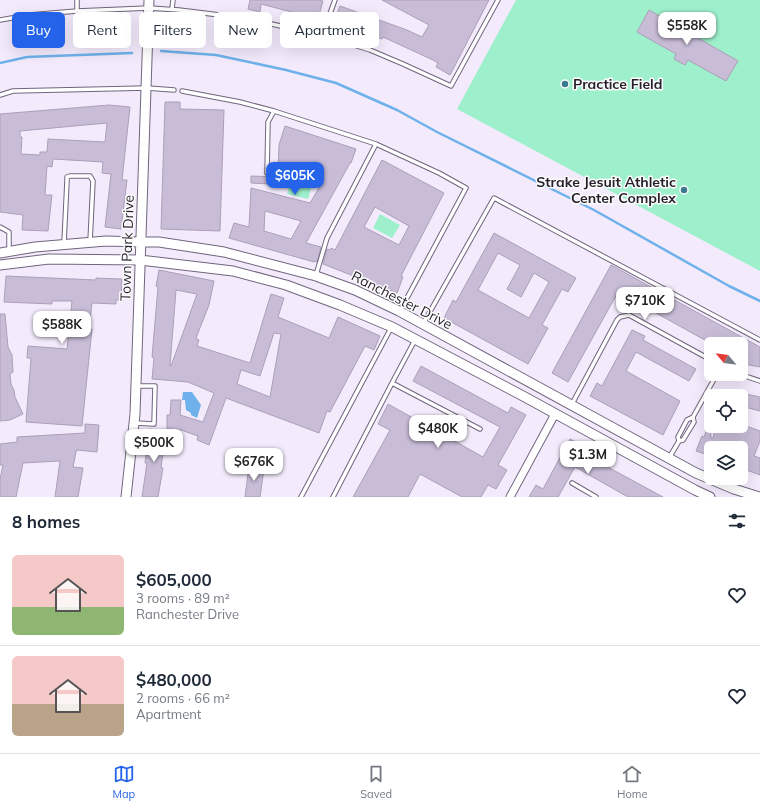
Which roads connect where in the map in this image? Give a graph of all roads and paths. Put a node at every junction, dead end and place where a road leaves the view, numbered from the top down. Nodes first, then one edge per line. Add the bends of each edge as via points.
1 (77, 0) edge
2 (172, 0) edge
3 (335, 0) edge
4 (498, 0) edge
5 (149, 4) edge
6 (172, 9) junction
7 (77, 11) junction
8 (331, 12) edge
9 (0, 20) edge
10 (280, 26) edge
11 (364, 48) edge
12 (146, 88) junction
13 (174, 90) dead end
14 (182, 91) dead end
15 (0, 95) edge
16 (274, 111) junction
17 (376, 144) junction
18 (267, 173) dead end
19 (0, 227) edge
20 (141, 242) junction
21 (90, 243) junction
22 (64, 244) junction
23 (3, 253) edge
24 (140, 260) junction
25 (1, 265) edge
26 (290, 269) junction
27 (316, 276) junction
28 (286, 285) junction
29 (399, 312) junction
30 (423, 325) junction
31 (392, 327) junction
32 (415, 340) junction
33 (760, 340) edge
34 (704, 356) edge
35 (748, 377) edge
36 (713, 381) edge
37 (760, 382) edge
38 (392, 383) junction
39 (530, 384) junction
40 (136, 386) junction
41 (523, 396) junction
42 (571, 406) junction
43 (555, 414) junction
44 (693, 418) junction
45 (134, 423) junction
46 (480, 429) dead end
47 (679, 441) junction
48 (669, 459) junction
49 (662, 472) junction
50 (572, 483) dead end
51 (693, 494) edge
52 (126, 497) edge
53 (301, 497) edge
54 (333, 497) edge
55 (510, 497) edge
56 (596, 497) edge
57 (710, 497) edge
58 (759, 497) edge

1 - 7 lane
2 - 6 lane
3 - 8 lane
4 - 11 lane via 451,86
5 - 6 lane
5 - 7 lane
5 - 12 street, Town Park Drive
6 - 10 lane via 244,18
7 - 9 lane
12 - 13 lane
12 - 15 lane via 13,91
12 - 20 street, Town Park Drive
14 - 16 lane
16 - 17 lane
16 - 18 lane via 268,122
17 - 27 lane via 327,238
17 - 29 lane via 466,188
19 - 23 lane via 9,232
20 - 21 street, Ranchester Drive via 106,240
20 - 24 street, Town Park Drive
20 - 26 street, Ranchester Drive via 159,242 224,252
21 - 22 street, Ranchester Drive
21 - 22 lane via 94,181 90,176 70,176 67,177
22 - 23 street, Ranchester Drive
23 - 25 street
24 - 25 street, Ranchester Drive via 49,259
24 - 28 street, Ranchester Drive via 233,271
24 - 40 street, Town Park Drive
26 - 27 street, Ranchester Drive
26 - 28 street
27 - 29 street, Ranchester Drive via 355,290
28 - 31 street, Ranchester Drive
29 - 30 street, Ranchester Drive
30 - 32 street
30 - 33 lane via 494,198
30 - 39 street, Ranchester Drive
31 - 32 street, Ranchester Drive
31 - 53 lane
32 - 38 lane
32 - 41 street, Ranchester Drive
34 - 42 lane via 625,315 617,320
35 - 37 lane
36 - 44 lane
38 - 46 lane
38 - 54 lane
39 - 41 street
39 - 42 street, Ranchester Drive
40 - 45 street, Town Park Drive
40 - 45 lane via 155,386 154,424
41 - 43 street, Ranchester Drive
42 - 48 street, Ranchester Drive
43 - 49 street, Ranchester Drive
43 - 55 street
44 - 47 lane via 694,422 683,440
44 - 47 lane via 687,420 678,437
45 - 52 street, Town Park Drive
47 - 48 lane
48 - 49 street
48 - 58 street, Ranchester Drive via 715,482
49 - 51 street, Ranchester Drive
50 - 56 lane
51 - 57 street, Ranchester Drive

